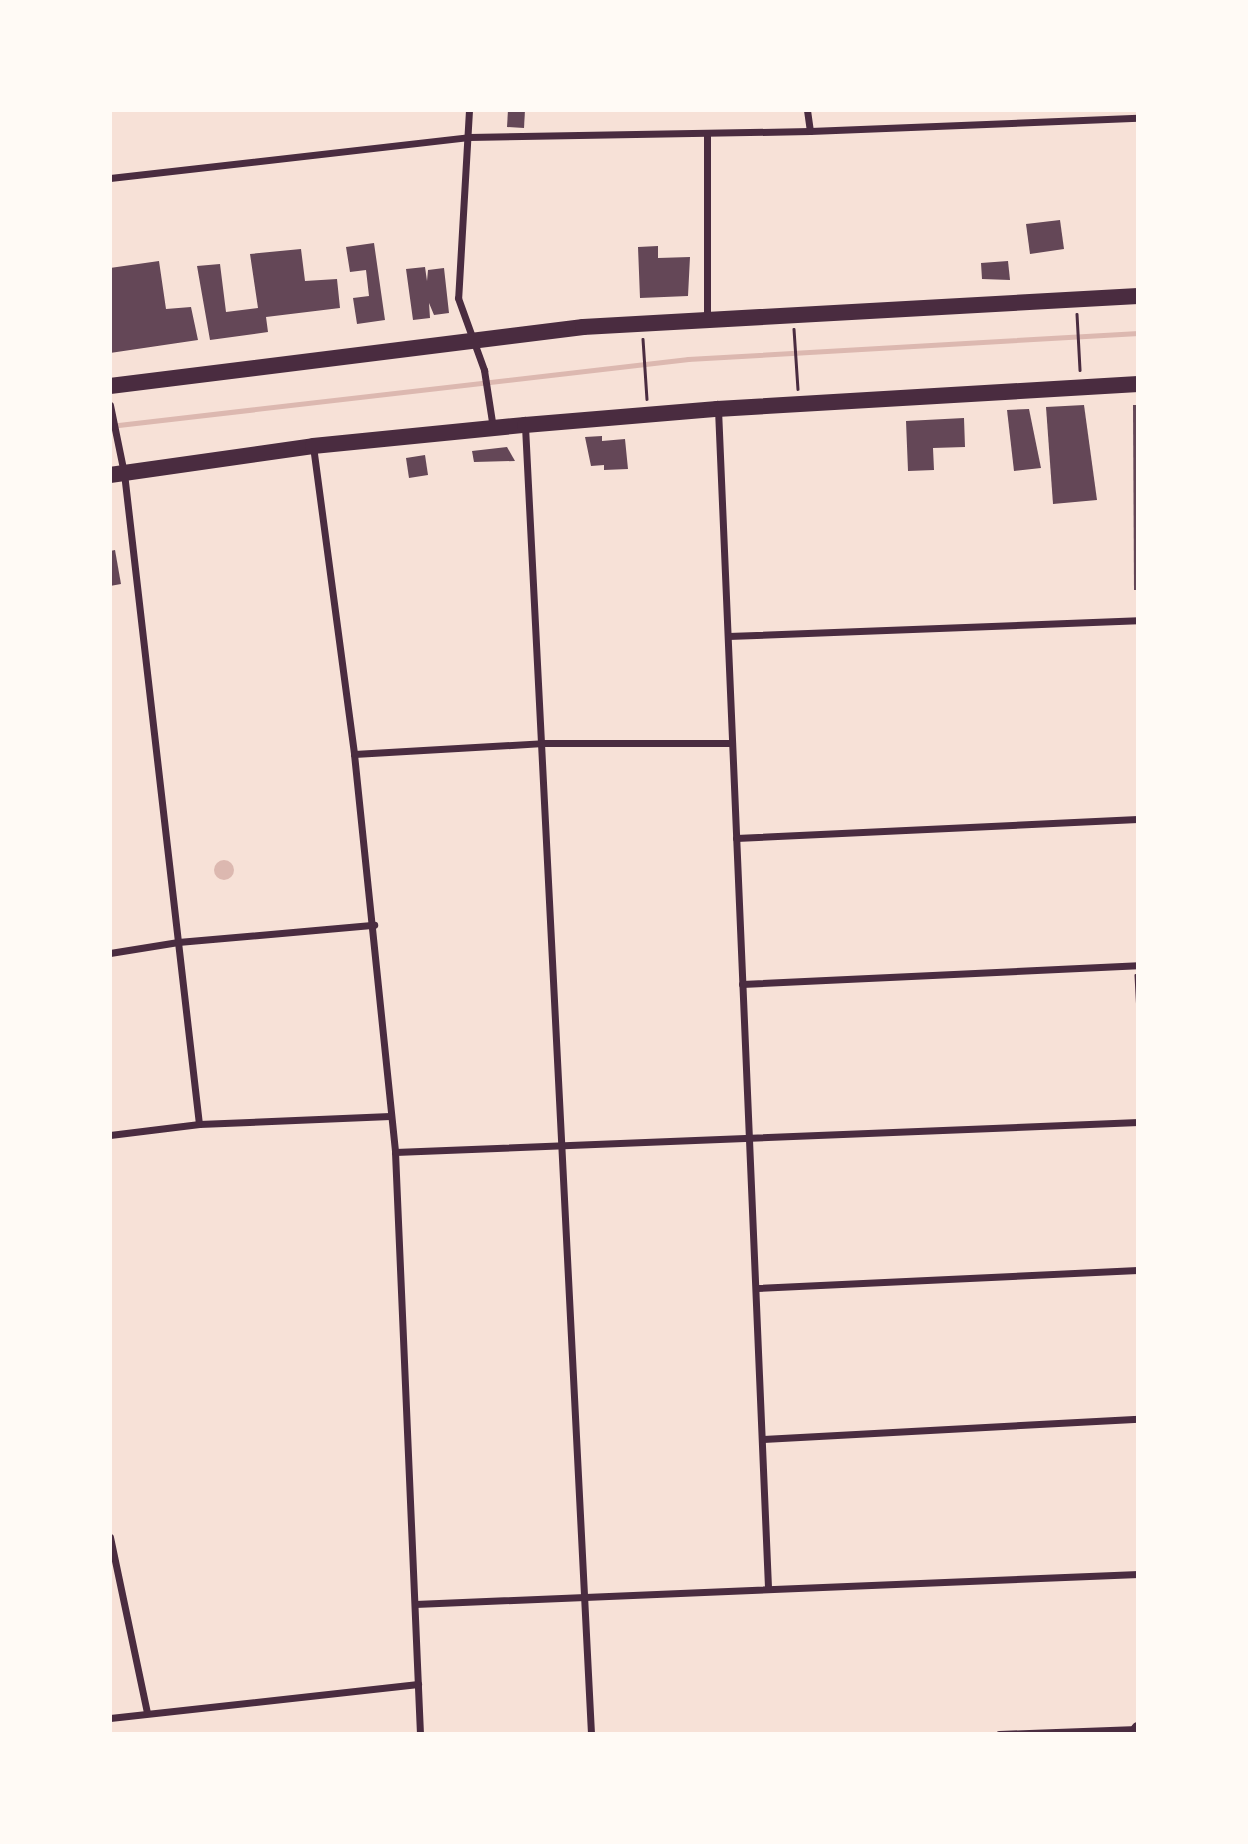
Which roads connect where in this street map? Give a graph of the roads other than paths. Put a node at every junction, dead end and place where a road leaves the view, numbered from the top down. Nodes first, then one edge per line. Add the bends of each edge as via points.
1 (469, 110) edge
2 (807, 110) edge
3 (1138, 118) edge
4 (810, 131) junction
5 (707, 134) junction
6 (469, 137) junction
7 (110, 178) edge
8 (1138, 296) edge
9 (707, 317) junction
10 (475, 339) junction
11 (1138, 384) edge
12 (110, 386) edge
13 (110, 405) edge
14 (718, 409) junction
15 (525, 425) junction
16 (493, 428) junction
17 (313, 446) junction
18 (117, 474) edge
19 (1138, 620) edge
20 (728, 636) junction
21 (543, 743) junction
22 (732, 743) junction
23 (354, 754) junction
24 (1138, 819) edge
25 (736, 838) junction
26 (374, 925) junction
27 (178, 942) junction
28 (110, 953) edge
29 (1136, 965) edge
30 (742, 984) junction
31 (390, 1116) junction
32 (1138, 1122) edge
33 (199, 1124) junction
34 (110, 1135) edge
35 (751, 1141) junction
36 (563, 1147) junction
37 (395, 1152) junction
38 (1138, 1270) edge
39 (757, 1288) junction
40 (1138, 1419) edge
41 (763, 1439) junction
42 (110, 1537) edge
43 (1138, 1574) edge
44 (768, 1589) junction
45 (586, 1597) junction
46 (415, 1604) junction
47 (418, 1684) junction
48 (147, 1713) junction
49 (110, 1718) edge
50 (1138, 1729) edge
51 (420, 1734) edge
52 (591, 1734) edge
53 (999, 1734) edge
54 (1135, 1734) edge

1 - 6 street
2 - 4 street
3 - 4 street
4 - 5 street
5 - 6 street
5 - 9 street
6 - 7 street
6 - 10 street via 458,298
8 - 9 highway
9 - 10 highway
10 - 12 highway
10 - 16 street via 489,390
11 - 14 highway
13 - 18 street via 120,452
14 - 15 highway
14 - 20 street
15 - 16 highway
15 - 21 street
16 - 17 highway
17 - 18 highway
17 - 23 street
18 - 27 street
19 - 20 street
20 - 22 street
21 - 22 street
21 - 23 street
21 - 36 street
22 - 25 street
23 - 26 street
24 - 25 street
25 - 30 street
26 - 27 street
26 - 31 street
27 - 28 street
27 - 33 street
29 - 30 street
30 - 35 street
31 - 33 street
31 - 37 street
32 - 35 street
33 - 34 street
35 - 36 street
35 - 39 street
36 - 37 street
36 - 45 street
37 - 46 street
38 - 39 street
39 - 41 street
40 - 41 street
41 - 44 street
42 - 48 street
43 - 44 street
44 - 45 street
45 - 46 street
45 - 52 street
46 - 47 street
47 - 48 street
47 - 51 street
48 - 49 street
50 - 53 street
50 - 54 main road

